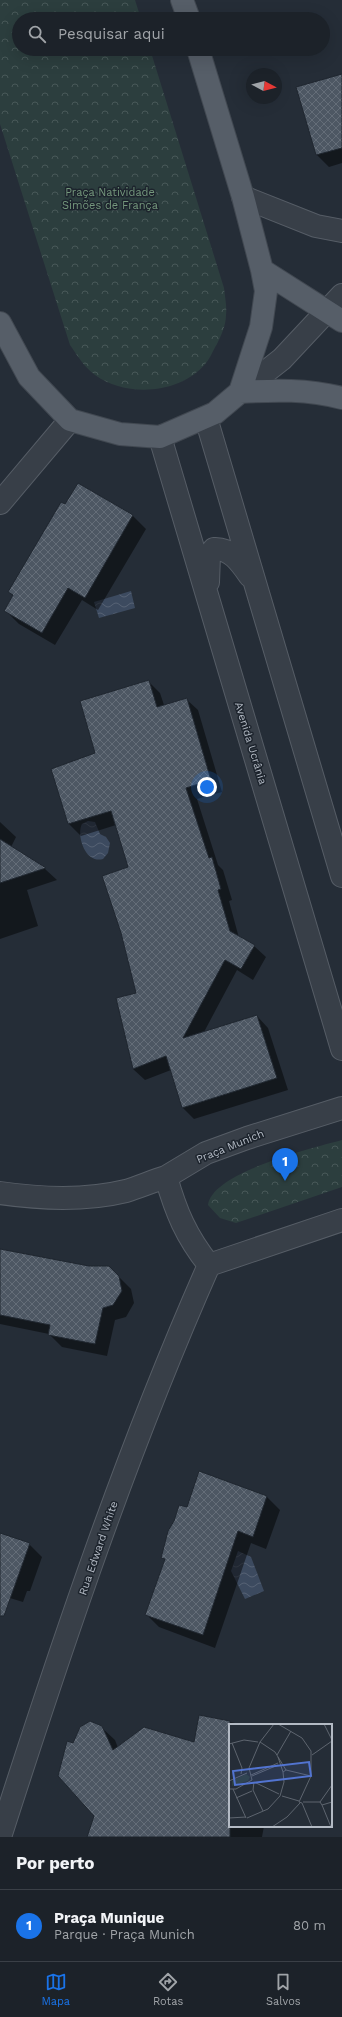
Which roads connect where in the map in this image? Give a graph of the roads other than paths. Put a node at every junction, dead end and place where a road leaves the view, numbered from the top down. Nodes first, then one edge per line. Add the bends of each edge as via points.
1 (200, 56) edge
2 (243, 197) junction
3 (342, 231) edge
4 (262, 270) junction
5 (337, 308) edge
6 (0, 323) edge
7 (240, 392) junction
8 (342, 398) edge
9 (206, 418) junction
10 (70, 420) junction
11 (160, 437) junction
12 (25, 473) junction
13 (0, 476) edge
14 (0, 503) edge
15 (255, 584) junction
16 (209, 603) junction
17 (342, 876) edge
18 (342, 1049) edge
19 (342, 1108) edge
20 (166, 1177) junction
21 (0, 1193) edge
22 (342, 1220) edge
23 (209, 1265) junction
24 (0, 1837) edge

1 - 2 main road
2 - 3 street via 316,226
2 - 4 main road
4 - 5 main road
4 - 7 main road via 266,291 264,314
5 - 7 street via 282,359
6 - 10 main road via 29,377
7 - 8 main road via 291,390 320,392
7 - 9 main road
9 - 11 main road
9 - 15 street
10 - 11 main road via 120,434
10 - 12 street
11 - 16 street, Avenida Ucrânia
12 - 13 street
12 - 14 street
15 - 16 street via 238,559 222,548 214,548 209,555 207,571
15 - 17 street
16 - 18 street, Avenida Ucrânia
19 - 20 street, Praça Munich via 206,1153
20 - 21 street, Praça Munich via 126,1191 98,1196 41,1198
20 - 23 street via 176,1212 198,1252
22 - 23 street
23 - 24 street, Rua Edward White via 111,1509

